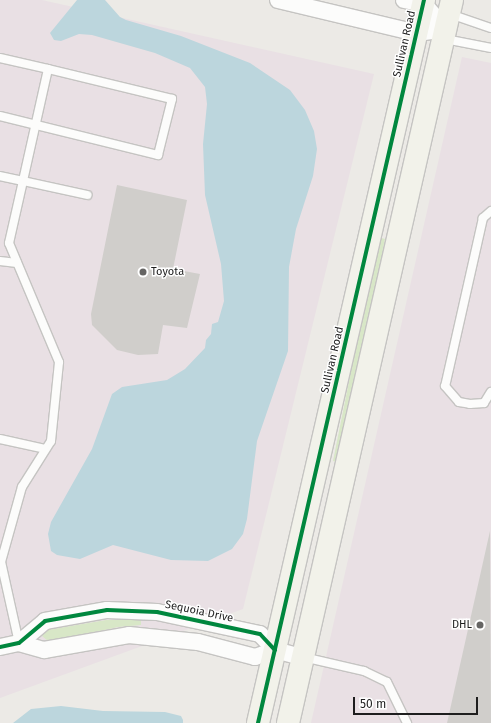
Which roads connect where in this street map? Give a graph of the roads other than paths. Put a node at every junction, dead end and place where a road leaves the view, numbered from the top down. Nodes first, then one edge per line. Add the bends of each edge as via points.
1 (278, 0) edge
2 (417, 1) edge
3 (447, 20) edge
4 (491, 28) edge
5 (417, 33) junction
6 (491, 48) edge
7 (0, 58) edge
8 (48, 69) junction
9 (0, 116) edge
10 (36, 125) junction
11 (0, 176) edge
12 (23, 181) junction
13 (87, 195) dead end
14 (491, 211) edge
15 (0, 261) edge
16 (17, 263) junction
17 (491, 392) edge
18 (0, 439) edge
19 (45, 449) junction
20 (19, 642) junction
21 (0, 647) edge
22 (275, 650) junction
23 (302, 657) junction
24 (258, 723) edge
25 (288, 723) edge
26 (407, 723) edge

1 - 5 street
2 - 3 street
2 - 5 street, Sullivan Road
3 - 4 lane
3 - 5 street
3 - 6 lane
3 - 23 street
5 - 22 street, Sullivan Road
7 - 8 lane
8 - 10 lane
8 - 10 lane via 172,99 158,155
9 - 10 lane
10 - 12 lane
11 - 12 lane
12 - 13 lane
12 - 16 lane via 10,243
14 - 17 lane via 483,218 445,386 458,402 470,404 484,403
15 - 16 lane
16 - 19 lane via 59,362 51,441
18 - 19 lane
19 - 20 lane via 22,487 1,562
20 - 21 street, Sequoia Drive
20 - 22 street via 44,650 129,635 198,642 255,657
20 - 22 street, Sequoia Drive via 45,621 114,610 157,612 260,634
22 - 23 street
22 - 24 street, Sullivan Road
23 - 25 street
23 - 26 lane via 364,671 387,682

